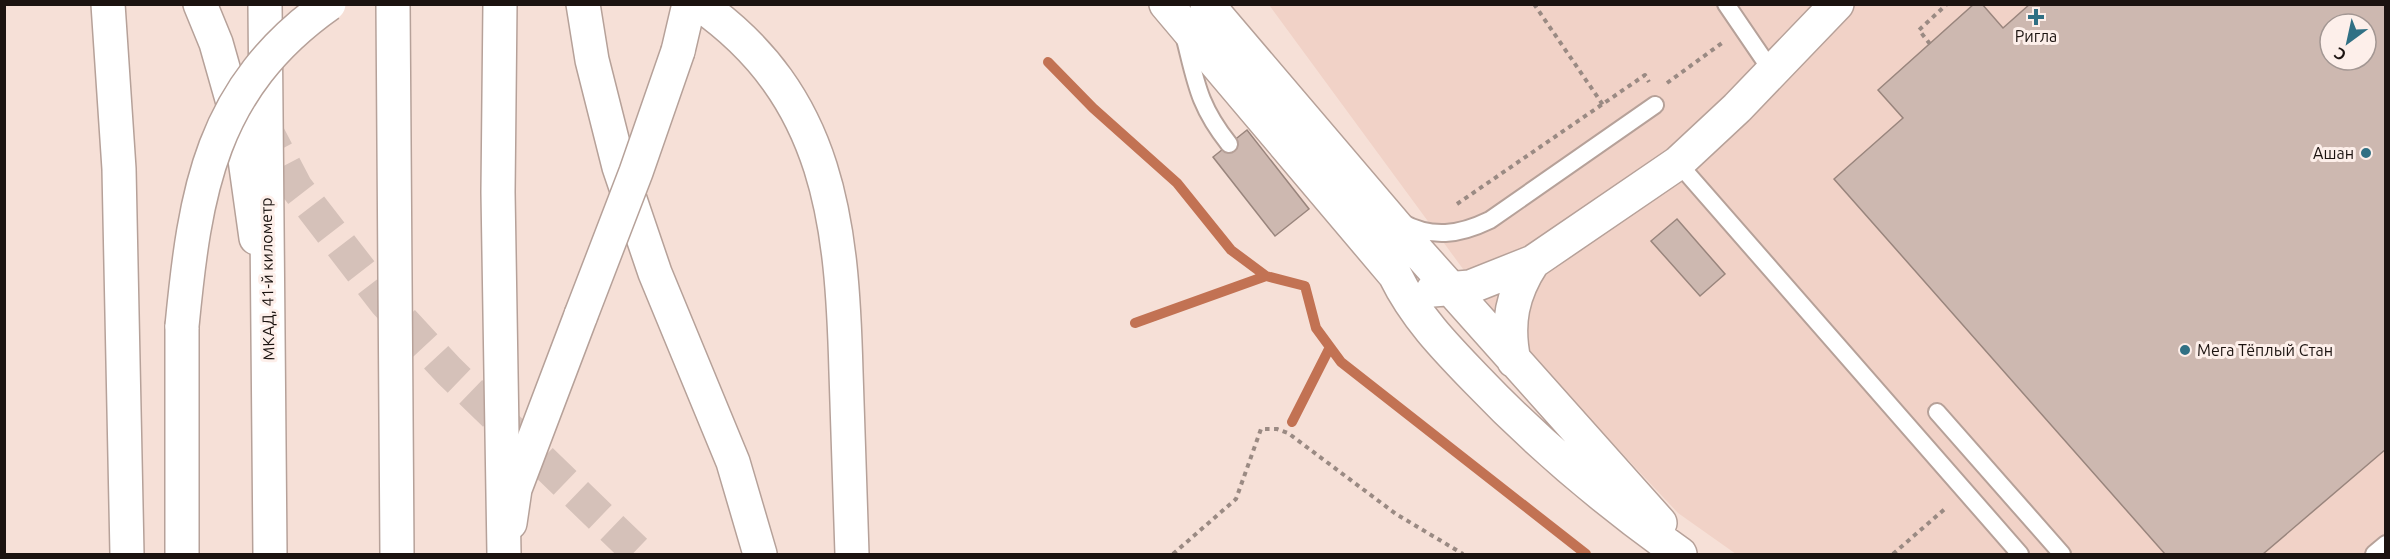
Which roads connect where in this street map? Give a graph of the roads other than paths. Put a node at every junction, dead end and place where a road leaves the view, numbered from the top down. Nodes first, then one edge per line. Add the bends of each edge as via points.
1 (108, 4) edge
2 (200, 4) edge
3 (264, 4) edge
4 (328, 4) edge
5 (393, 4) edge
6 (500, 4) edge
7 (583, 4) edge
8 (689, 4) edge
9 (699, 4) edge
10 (1726, 4) edge
11 (1837, 4) edge
12 (1184, 9) edge
13 (1773, 73) junction
14 (1655, 105) dead end
15 (1229, 144) dead end
16 (1678, 163) junction
17 (1386, 213) junction
18 (1533, 262) junction
19 (1395, 275) junction
20 (1452, 290) junction
21 (267, 314) junction
22 (1514, 361) junction
23 (1938, 412) dead end
24 (2385, 544) edge
25 (128, 555) edge
26 (182, 555) edge
27 (270, 555) edge
28 (397, 555) edge
29 (505, 555) edge
30 (760, 555) edge
31 (852, 555) edge
32 (1680, 555) edge
33 (1688, 555) edge
34 (2020, 555) edge
35 (2062, 555) edge
36 (2374, 555) edge

1 - 25 main road via 119,169
2 - 21 main road via 216,43 241,131
3 - 21 main road, МКАД, 41-й километр
4 - 26 main road, bridge via 264,62 232,108 209,159 195,214 182,326
5 - 28 main road
6 - 29 main road via 498,192
7 - 30 main road via 592,60 619,167 655,273 733,462
8 - 29 main road, bridge via 678,51 636,172 516,489
9 - 31 main road via 762,60 794,106 819,157 834,212 844,302
10 - 13 lane
11 - 13 main road
12 - 15 lane via 1199,98
12 - 17 main road
12 - 19 main road
13 - 16 main road
14 - 17 lane via 1490,220 1471,229 1443,235 1425,232
16 - 18 main road
16 - 34 lane
17 - 20 main road
18 - 20 main road via 1470,287
18 - 22 main road via 1521,280 1510,318
19 - 20 main road via 1433,290
19 - 32 main road via 1428,329 1505,410 1620,511
20 - 22 main road
21 - 27 main road, МКАД, 41-й километр
22 - 33 main road
23 - 35 lane
24 - 36 lane

